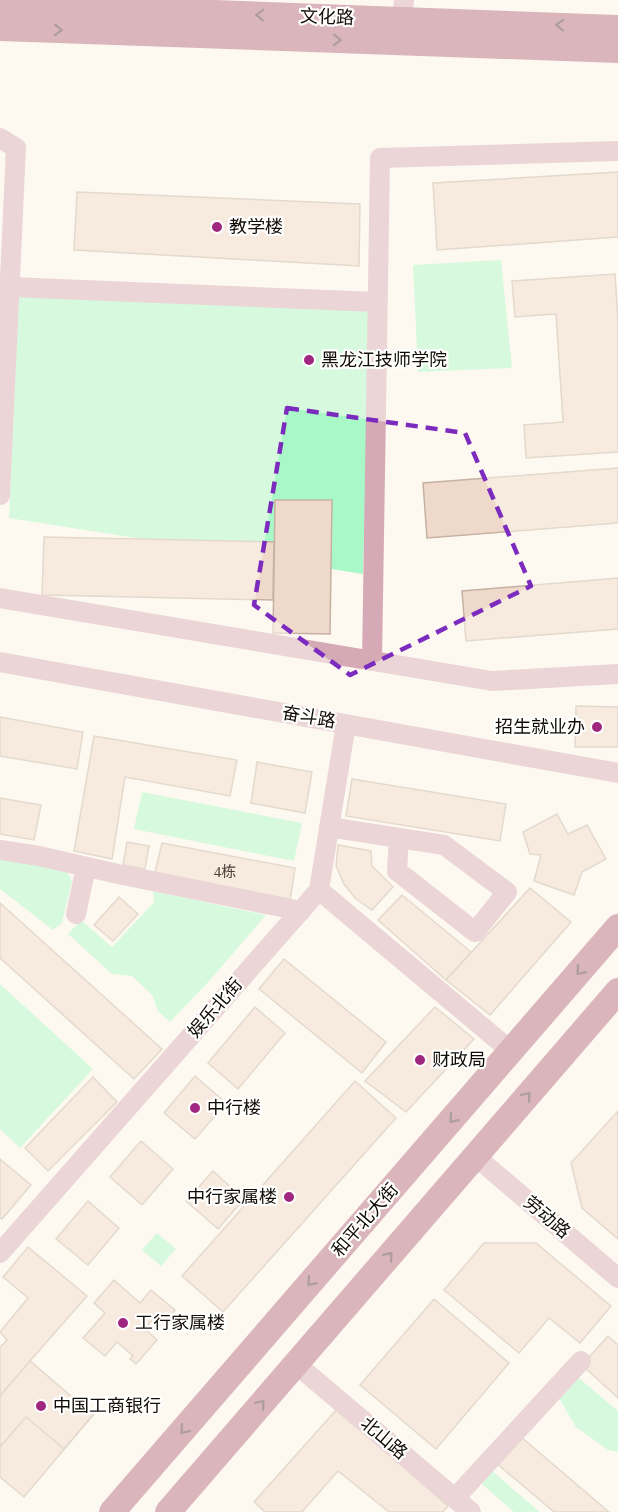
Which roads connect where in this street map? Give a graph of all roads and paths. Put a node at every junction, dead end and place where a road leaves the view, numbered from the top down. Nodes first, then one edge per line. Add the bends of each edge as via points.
1 (0, 5) edge
2 (403, 10) edge
3 (0, 28) edge
4 (618, 28) edge
5 (377, 30) junction
6 (618, 50) edge
7 (0, 138) edge
8 (618, 151) edge
9 (10, 287) junction
10 (377, 302) junction
11 (0, 495) edge
12 (0, 598) edge
13 (372, 661) junction
14 (0, 662) edge
15 (618, 674) edge
16 (346, 724) junction
17 (618, 772) edge
18 (329, 828) junction
19 (399, 838) junction
20 (0, 850) edge
21 (86, 867) junction
22 (319, 890) junction
23 (301, 910) junction
24 (76, 914) dead end
25 (618, 927) edge
26 (618, 991) edge
27 (511, 1051) junction
28 (476, 1156) junction
29 (0, 1252) edge
30 (618, 1278) edge
31 (581, 1361) dead end
32 (296, 1364) junction
33 (465, 1508) edge
34 (112, 1512) edge
35 (168, 1512) edge

5 -> 1 main road, 文化路
4 -> 2 main road, 文化路
2 - 5 main road, 文化路
3 -> 5 main road, 文化路
5 - 6 main road, 文化路
7 - 9 street via 16,148
8 - 10 street via 380,158
9 - 10 street
9 - 11 street
10 - 13 street
12 - 13 street
13 - 15 street via 492,681
14 - 16 street, 奋斗路
16 - 17 street, 奋斗路
16 - 18 street
18 - 19 street
18 - 22 street
19 - 19 street via 444,844 507,892 474,932 397,872
20 - 21 street
21 - 23 street
21 - 24 street
22 - 23 street, 娱乐北街
22 - 27 street
23 - 29 street, 娱乐北街
25 -> 27 main road, 和平北大街
28 -> 26 main road
27 -> 34 main road, 和平北大街
28 - 30 street, 劳动路
32 -> 28 main road
31 - 33 street
32 - 33 street, 北山路
35 -> 32 main road

